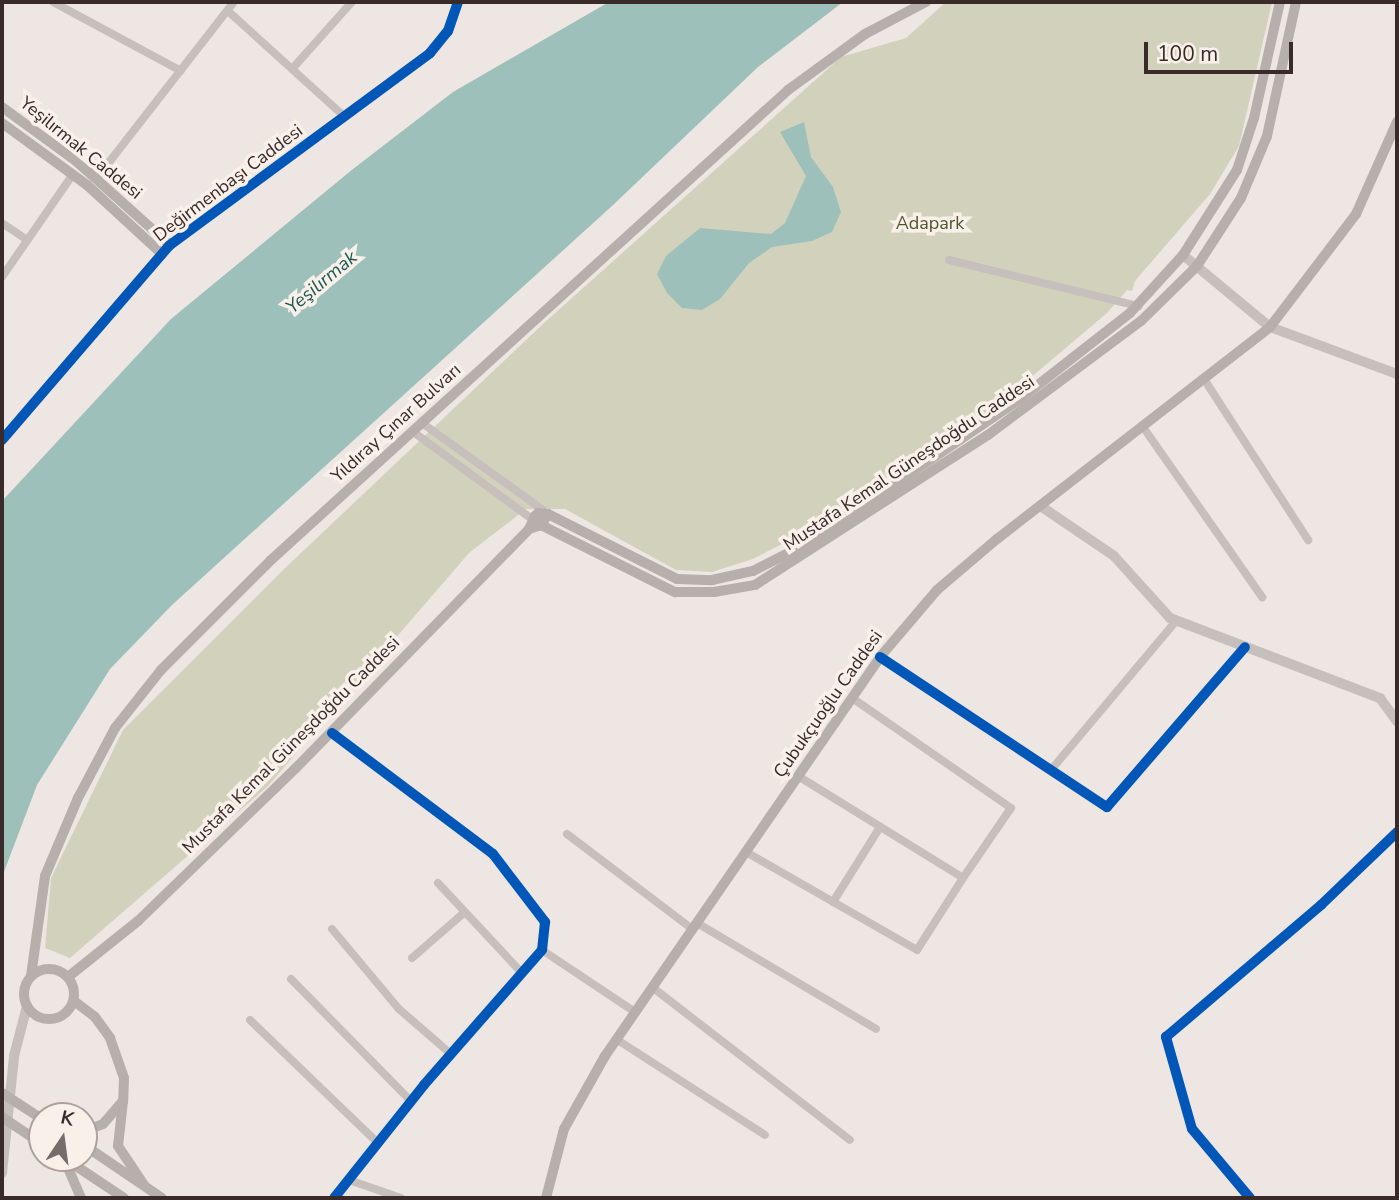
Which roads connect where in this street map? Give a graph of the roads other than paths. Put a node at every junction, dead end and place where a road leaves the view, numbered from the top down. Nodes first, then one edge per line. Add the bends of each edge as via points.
1 (53, 2) edge
2 (234, 2) edge
3 (352, 2) edge
4 (458, 2) edge
5 (926, 2) edge
6 (1280, 2) edge
7 (1296, 2) edge
8 (64, 5) edge
9 (228, 11) junction
10 (292, 69) junction
11 (181, 71) junction
12 (2, 107) edge
13 (345, 117) junction
14 (1397, 122) edge
15 (2, 123) edge
16 (73, 174) junction
17 (96, 179) junction
18 (2, 223) edge
19 (27, 240) junction
20 (170, 245) junction
21 (162, 254) junction
22 (1183, 255) junction
23 (949, 260) dead end
24 (1197, 266) junction
25 (2, 277) edge
26 (1138, 306) junction
27 (1270, 327) junction
28 (1397, 373) edge
29 (1203, 379) junction
30 (422, 423) junction
31 (1143, 427) junction
32 (412, 431) junction
33 (2, 440) edge
34 (1042, 506) junction
35 (546, 512) junction
36 (534, 525) junction
37 (1308, 540) dead end
38 (1262, 597) dead end
39 (1176, 621) junction
40 (1245, 647) junction
41 (880, 657) junction
42 (852, 698) junction
43 (1397, 722) edge
44 (332, 733) junction
45 (1051, 770) junction
46 (798, 776) junction
47 (880, 827) junction
48 (1397, 832) edge
49 (567, 834) dead end
50 (746, 852) junction
51 (963, 878) junction
52 (438, 883) dead end
53 (833, 902) junction
54 (465, 912) junction
55 (694, 926) junction
56 (332, 929) dead end
57 (542, 950) junction
58 (412, 958) dead end
59 (522, 972) junction
60 (31, 976) junction
61 (68, 977) junction
62 (290, 979) dead end
63 (652, 987) junction
64 (74, 1001) junction
65 (27, 1006) junction
66 (635, 1012) junction
67 (250, 1020) dead end
68 (876, 1029) dead end
69 (616, 1040) junction
70 (451, 1054) junction
71 (2, 1093) edge
72 (123, 1101) junction
73 (411, 1101) junction
74 (28, 1110) edge
75 (2, 1117) edge
76 (98, 1126) edge
77 (28, 1135) edge
78 (765, 1135) dead end
79 (850, 1140) dead end
80 (378, 1143) junction
81 (98, 1154) edge
82 (70, 1172) edge
83 (85, 1172) edge
84 (2, 1173) edge
85 (349, 1180) junction
86 (144, 1185) junction
87 (81, 1198) edge
88 (124, 1198) edge
89 (162, 1198) edge
90 (334, 1198) edge
91 (401, 1198) edge
92 (546, 1198) edge
93 (1250, 1198) edge

1 - 8 street
2 - 9 street
3 - 10 street
4 - 13 street, Değirmenbaşı Caddesi via 448,32 430,53
5 - 30 main road, Yıldıray Çınar Bulvarı via 865,34 788,90
6 - 22 main road, Mustafa Kemal Güneşdoğdu Caddesi via 1254,118 1237,170
7 - 24 main road, Mustafa Kemal Güneşdoğdu Caddesi via 1267,136 1241,198
8 - 11 street
9 - 10 street
9 - 11 street
10 - 13 street
11 - 17 street
12 - 17 main road, Yeşilırmak Caddesi
13 - 20 street, Değirmenbaşı Caddesi
14 - 27 main road, Çubukçuoğlu Caddesi via 1356,214
15 - 16 main road, Yeşilırmak Caddesi
16 - 19 street
16 - 21 main road, Yeşilırmak Caddesi
17 - 20 main road, Yeşilırmak Caddesi
18 - 19 street
19 - 25 street
20 - 21 street, Değirmenbaşı Caddesi
21 - 33 street, Değirmenbaşı Caddesi
22 - 24 street
22 - 26 main road, Mustafa Kemal Güneşdoğdu Caddesi
23 - 26 street
24 - 27 street
24 - 36 main road, Mustafa Kemal Güneşdoğdu Caddesi via 1140,321 995,430 755,586 714,593 674,592
26 - 35 main road, Mustafa Kemal Güneşdoğdu Caddesi via 986,422 806,544 753,571 712,580 677,579
27 - 28 street
27 - 29 main road, Çubukçuoğlu Caddesi
29 - 31 main road, Çubukçuoğlu Caddesi
29 - 37 street
30 - 32 main road, Yıldıray Çınar Bulvarı
30 - 35 street
31 - 34 main road, Çubukçuoğlu Caddesi
31 - 38 street
32 - 36 street
32 - 60 main road, Yıldıray Çınar Bulvarı via 180,651 115,728 78,798 45,876
34 - 39 street via 1114,556
34 - 41 main road, Çubukçuoğlu Caddesi via 937,590
35 - 36 main road
36 - 44 main road, Mustafa Kemal Güneşdoğdu Caddesi
39 - 40 street
39 - 45 street
40 - 43 street via 1380,698
40 - 45 street via 1107,807
41 - 42 main road, Çubukçuoğlu Caddesi
41 - 45 street
42 - 46 main road, Çubukçuoğlu Caddesi
42 - 51 street via 1011,808
44 - 57 street via 493,854 545,922
44 - 61 main road, Mustafa Kemal Güneşdoğdu Caddesi via 138,921
46 - 47 street
46 - 50 main road, Çubukçuoğlu Caddesi
47 - 51 street
47 - 53 street
48 - 93 street via 1321,905 1167,1037 1192,1129
49 - 55 street
50 - 53 street
50 - 55 main road, Çubukçuoğlu Caddesi
51 - 53 street via 917,950
52 - 54 street
54 - 58 street
54 - 59 street
55 - 63 main road, Çubukçuoğlu Caddesi
55 - 68 street
56 - 70 street via 399,1009
57 - 59 street
57 - 66 street
59 - 70 street
60 - 61 main road via 46,968
60 - 65 main road via 24,990
61 - 64 main road
62 - 73 street
63 - 66 main road, Çubukçuoğlu Caddesi
63 - 79 street
64 - 65 main road via 64,1015 47,1020
64 - 72 main road via 95,1017 110,1038 124,1078
65 - 84 street via 14,1056
66 - 69 main road, Çubukçuoğlu Caddesi
67 - 80 street
69 - 78 street
69 - 92 main road, Çubukçuoğlu Caddesi via 564,1129
70 - 73 street
71 - 74 main road
72 - 76 main road
72 - 86 main road via 118,1146
73 - 80 street
75 - 77 main road
80 - 85 street
81 - 86 main road
82 - 87 main road
83 - 88 main road
85 - 90 street
85 - 91 street
86 - 89 main road

